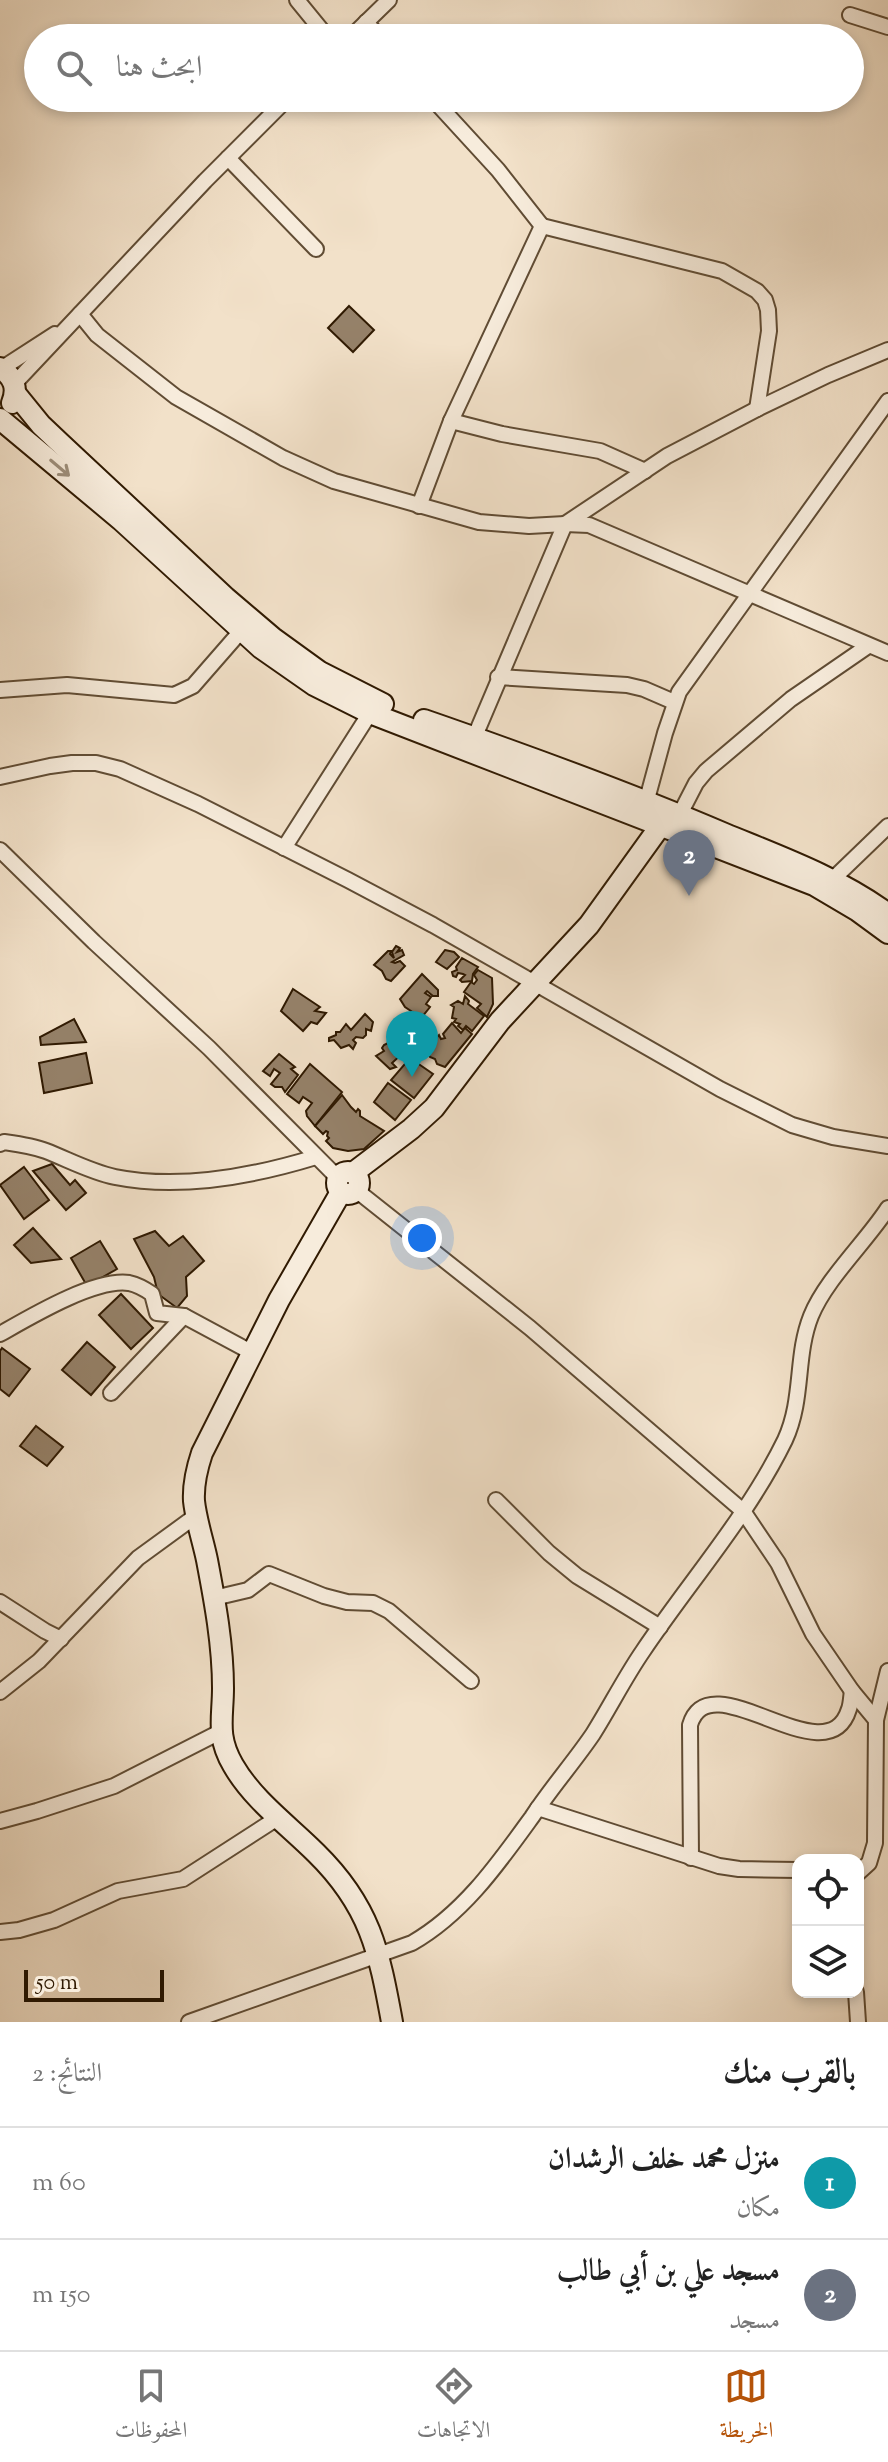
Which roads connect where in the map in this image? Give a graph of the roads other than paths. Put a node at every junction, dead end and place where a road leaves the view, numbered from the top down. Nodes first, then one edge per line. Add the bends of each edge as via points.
1 (297, 0) edge
2 (389, 0) edge
3 (850, 15) dead end
4 (366, 22) edge
5 (317, 24) edge
6 (888, 27) edge
7 (274, 112) edge
8 (445, 112) edge
9 (228, 158) junction
10 (542, 226) junction
11 (316, 249) dead end
12 (80, 314) junction
13 (888, 350) edge
14 (8, 378) edge
15 (888, 401) edge
16 (757, 409) junction
17 (0, 416) edge
18 (451, 421) junction
19 (645, 471) junction
20 (419, 506) junction
21 (565, 524) junction
22 (748, 594) junction
23 (241, 631) junction
24 (868, 646) junction
25 (888, 653) edge
26 (498, 677) junction
27 (0, 690) edge
28 (674, 702) junction
29 (370, 713) junction
30 (475, 736) junction
31 (0, 777) edge
32 (646, 803) junction
33 (680, 814) junction
34 (661, 825) junction
35 (888, 826) edge
36 (284, 848) junction
37 (1, 853) edge
38 (832, 880) junction
39 (888, 914) edge
40 (888, 933) edge
41 (535, 985) junction
42 (1, 1138) edge
43 (885, 1149) edge
44 (316, 1157) junction
45 (347, 1183) junction
46 (888, 1208) edge
47 (184, 1316) junction
48 (0, 1334) edge
49 (253, 1353) junction
50 (111, 1393) dead end
51 (496, 1500) dead end
52 (743, 1511) junction
53 (197, 1515) junction
54 (214, 1598) junction
55 (0, 1602) edge
56 (660, 1627) junction
57 (61, 1639) junction
58 (888, 1671) edge
59 (471, 1681) dead end
60 (852, 1691) junction
61 (0, 1692) edge
62 (876, 1720) junction
63 (220, 1732) junction
64 (538, 1808) junction
65 (279, 1817) junction
66 (0, 1821) edge
67 (691, 1858) junction
68 (864, 1868) edge
69 (792, 1870) edge
70 (0, 1932) edge
71 (379, 1954) junction
72 (856, 1998) edge
73 (189, 2022) edge
74 (392, 2022) edge
75 (858, 2022) edge

1 - 5 street
2 - 4 street
3 - 6 street
7 - 9 street
8 - 10 street
9 - 11 street
9 - 12 street
10 - 16 street via 722,271 757,291 768,310 769,331
10 - 18 street
12 - 14 street
12 - 20 street via 97,335 154,381 258,445 334,481
13 - 16 street
14 - 17 main road via 8,409
14 - 30 main road via 41,425 71,454 235,606 300,658 372,699
15 - 22 street
16 - 19 street
17 -> 23 main road
18 - 19 street via 600,451
18 - 20 street
19 - 21 street
20 - 21 street via 502,525
21 - 22 street via 610,533
21 - 26 street
22 - 24 street
22 - 28 street
23 - 27 street via 193,686 174,695 67,685
23 - 29 main road via 314,685
24 - 25 street
24 - 33 street via 791,699 706,771
26 - 28 street via 627,685
26 - 30 street
28 - 32 street
29 - 34 main road
29 - 36 street
30 - 32 main road
31 - 36 street via 61,764 106,765
32 - 33 main road
33 - 38 main road
34 - 40 main road via 814,885
34 - 41 main road via 589,925
35 - 38 street
36 - 41 street
37 - 44 street via 209,1048
38 - 39 main road
41 - 43 street via 792,1125
41 - 45 main road via 500,1021 434,1108
42 - 44 street via 115,1177 157,1180 243,1176
44 - 45 street
45 - 49 main road
45 - 52 street via 530,1328
46 - 52 street via 810,1318 793,1420
47 - 48 street via 157,1313 152,1294 133,1284 115,1283 79,1293
47 - 49 street
47 - 50 street
49 - 53 main road via 202,1453 194,1485
51 - 56 street via 563,1566
52 - 56 street
52 - 60 street
53 - 54 main road
53 - 57 street via 138,1558
54 - 59 street via 248,1590 269,1574 333,1599 373,1603 401,1619
54 - 63 main road via 223,1686
55 - 57 street
56 - 64 street
57 - 61 street
58 - 62 street
60 - 62 street
60 - 67 street via 844,1719 827,1731 802,1730 719,1704 698,1710 690,1725
62 - 68 street via 875,1843
63 - 65 main road via 241,1778
63 - 66 street via 114,1786
64 - 67 street
64 - 71 street via 481,1884 434,1931
65 - 70 street via 183,1879 118,1891 54,1920
65 - 71 main road via 336,1875 370,1928
67 - 69 street via 731,1868
71 - 73 street
71 - 74 main road
72 - 75 street

